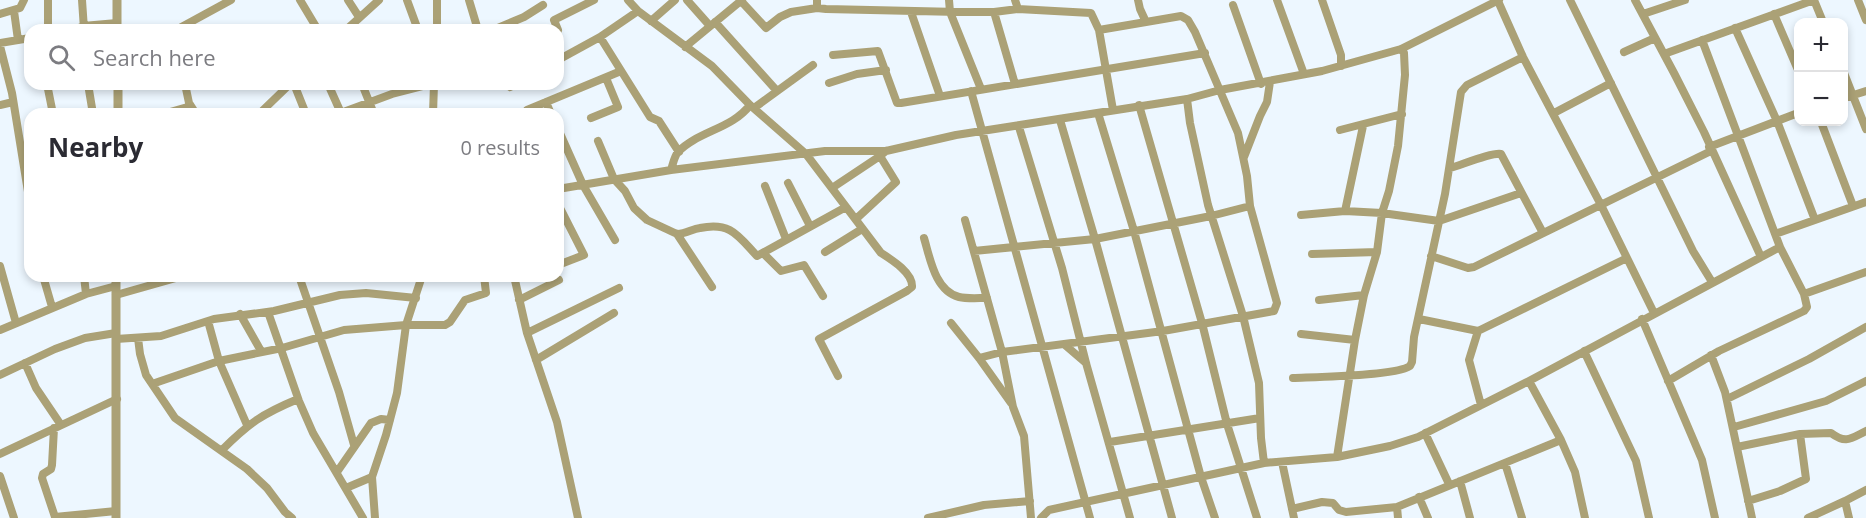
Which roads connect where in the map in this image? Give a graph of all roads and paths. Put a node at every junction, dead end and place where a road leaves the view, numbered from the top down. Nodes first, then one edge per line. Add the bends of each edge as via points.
1 (24, 0) edge
2 (48, 0) edge
3 (82, 0) edge
4 (117, 0) edge
5 (231, 0) edge
6 (300, 0) edge
7 (348, 0) edge
8 (379, 0) edge
9 (407, 0) edge
10 (437, 0) edge
11 (469, 0) edge
12 (594, 0) edge
13 (628, 0) edge
14 (675, 0) edge
15 (687, 0) edge
16 (741, 0) edge
17 (949, 0) edge
18 (1015, 0) edge
19 (1138, 0) edge
20 (1277, 0) edge
21 (1322, 0) edge
22 (1498, 0) edge
23 (1570, 0) edge
24 (1635, 0) edge
25 (1685, 0) edge
26 (1814, 0) edge
27 (1858, 0) edge
28 (1793, 3) edge
29 (213, 4) edge
30 (817, 4) edge
31 (543, 5) dead end
32 (1233, 5) dead end
33 (1018, 9) junction
34 (14, 11) junction
35 (638, 11) junction
36 (911, 12) junction
37 (950, 12) junction
38 (994, 12) junction
39 (0, 13) edge
40 (1643, 14) junction
41 (1774, 14) junction
42 (359, 17) junction
43 (1821, 18) edge
44 (651, 21) junction
45 (1866, 21) edge
46 (1146, 22) junction
47 (48, 24) edge
48 (81, 24) edge
49 (117, 24) edge
50 (185, 24) edge
51 (314, 24) edge
52 (352, 24) edge
53 (416, 24) edge
54 (437, 24) edge
55 (476, 24) edge
56 (507, 24) edge
57 (555, 24) edge
58 (712, 24) junction
59 (1735, 28) junction
60 (1099, 30) junction
61 (600, 37) junction
62 (1654, 38) junction
63 (24, 39) edge
64 (18, 40) junction
65 (1702, 40) junction
66 (0, 45) edge
67 (685, 46) junction
68 (1401, 49) junction
69 (1624, 52) dead end
70 (1205, 53) junction
71 (1664, 54) junction
72 (833, 55) dead end
73 (564, 57) edge
74 (1522, 57) junction
75 (1794, 61) edge
76 (813, 64) dead end
77 (1343, 65) junction
78 (2, 67) edge
79 (1105, 69) junction
80 (621, 70) junction
81 (886, 70) junction
82 (1304, 74) junction
83 (606, 78) junction
84 (829, 82) dead end
85 (1611, 82) junction
86 (1265, 83) junction
87 (1848, 83) edge
88 (1015, 84) junction
89 (981, 89) junction
90 (48, 90) edge
91 (89, 90) edge
92 (118, 90) edge
93 (187, 90) edge
94 (285, 90) edge
95 (295, 90) edge
96 (330, 90) edge
97 (365, 90) edge
98 (408, 90) edge
99 (432, 90) edge
100 (1220, 90) junction
101 (777, 91) junction
102 (971, 91) junction
103 (1866, 91) edge
104 (1853, 95) junction
105 (940, 96) junction
106 (1848, 97) edge
107 (1187, 99) junction
108 (13, 102) junction
109 (370, 102) junction
110 (546, 102) junction
111 (0, 105) edge
112 (269, 105) junction
113 (1139, 105) junction
114 (191, 106) joint
115 (752, 107) junction
116 (52, 108) edge
117 (92, 108) edge
118 (118, 108) edge
119 (184, 108) edge
120 (266, 108) edge
121 (270, 108) edge
122 (303, 108) edge
123 (338, 108) edge
124 (354, 108) edge
125 (372, 108) edge
126 (433, 108) edge
127 (532, 108) edge
128 (548, 108) edge
129 (1113, 110) junction
130 (1098, 113) junction
131 (1554, 113) junction
132 (1402, 114) junction
133 (1794, 115) edge
134 (591, 118) dead end
135 (1060, 120) junction
136 (1777, 121) junction
137 (1363, 126) junction
138 (1823, 126) edge
139 (1020, 127) junction
140 (1866, 129) edge
141 (1340, 130) dead end
142 (982, 131) junction
143 (1738, 136) junction
144 (598, 141) dead end
145 (564, 142) edge
146 (24, 147) edge
147 (21, 148) junction
148 (1710, 149) junction
149 (678, 152) junction
150 (883, 153) junction
151 (806, 154) junction
152 (1244, 157) junction
153 (24, 167) edge
154 (1450, 168) junction
155 (671, 170) junction
156 (1658, 176) junction
157 (614, 179) junction
158 (789, 183) dead end
159 (584, 185) junction
160 (765, 186) dead end
161 (564, 187) edge
162 (832, 188) junction
163 (1521, 193) junction
164 (1866, 202) edge
165 (1601, 205) junction
166 (1250, 206) junction
167 (1853, 206) junction
168 (846, 207) junction
169 (1346, 212) junction
170 (1382, 213) junction
171 (1301, 215) dead end
172 (564, 216) edge
173 (1211, 216) junction
174 (856, 219) junction
175 (965, 220) dead end
176 (1815, 220) junction
177 (1438, 221) junction
178 (1173, 224) junction
179 (810, 226) junction
180 (862, 229) junction
181 (1134, 231) junction
182 (1544, 233) junction
183 (677, 234) junction
184 (1775, 234) junction
185 (924, 238) dead end
186 (786, 239) junction
187 (1095, 239) junction
188 (615, 240) dead end
189 (1054, 243) junction
190 (1780, 247) junction
191 (1015, 248) junction
192 (974, 251) junction
193 (825, 252) dead end
194 (1377, 252) junction
195 (763, 253) junction
196 (1312, 254) dead end
197 (1431, 256) junction
198 (1761, 257) junction
199 (1627, 258) junction
200 (564, 263) edge
201 (0, 266) edge
202 (1866, 272) edge
203 (45, 282) edge
204 (85, 282) edge
205 (143, 282) edge
206 (301, 282) edge
207 (420, 282) edge
208 (485, 282) edge
209 (517, 282) edge
210 (555, 282) edge
211 (1712, 282) junction
212 (116, 286) edge
213 (712, 287) dead end
214 (619, 288) dead end
215 (86, 294) junction
216 (1804, 294) junction
217 (1364, 295) junction
218 (823, 296) dead end
219 (416, 297) junction
220 (987, 298) junction
221 (519, 300) junction
222 (1319, 300) dead end
223 (309, 303) junction
224 (52, 307) junction
225 (268, 312) junction
226 (614, 313) dead end
227 (1654, 313) junction
228 (240, 314) junction
229 (1243, 316) junction
230 (1419, 319) junction
231 (1642, 319) junction
232 (208, 321) junction
233 (16, 323) junction
234 (951, 323) dead end
235 (1202, 323) junction
236 (406, 325) junction
237 (1866, 327) edge
238 (0, 330) edge
239 (1162, 331) junction
240 (1478, 331) junction
241 (527, 333) junction
242 (1302, 333) dead end
243 (116, 336) junction
244 (319, 336) junction
245 (1121, 337) junction
246 (138, 338) junction
247 (1354, 340) junction
248 (1081, 342) junction
249 (1065, 345) junction
250 (1043, 347) junction
251 (282, 348) junction
252 (261, 351) junction
253 (1584, 351) junction
254 (1002, 352) junction
255 (1712, 356) junction
256 (980, 358) junction
257 (536, 360) junction
258 (219, 361) junction
259 (25, 363) junction
260 (1086, 363) junction
261 (0, 375) edge
262 (838, 376) dead end
263 (1349, 376) junction
264 (1293, 378) dead end
265 (1529, 381) junction
266 (1668, 381) junction
267 (1866, 381) edge
268 (152, 384) junction
269 (117, 399) junction
270 (298, 399) junction
271 (1727, 399) junction
272 (1481, 405) junction
273 (1013, 407) junction
274 (1260, 418) junction
275 (390, 420) junction
276 (1227, 424) junction
277 (247, 425) junction
278 (57, 426) junction
279 (1734, 427) junction
280 (1189, 430) junction
281 (1866, 431) edge
282 (1425, 433) junction
283 (1800, 434) junction
284 (1148, 436) junction
285 (1561, 440) junction
286 (1110, 442) junction
287 (354, 445) junction
288 (1737, 447) junction
289 (222, 450) junction
290 (0, 454) edge
291 (1338, 457) junction
292 (1282, 462) junction
293 (1268, 463) junction
294 (1505, 463) junction
295 (1241, 469) junction
296 (336, 472) junction
297 (0, 476) edge
298 (372, 477) junction
299 (1201, 477) junction
300 (1460, 481) junction
301 (1449, 484) junction
302 (1163, 487) junction
303 (346, 488) junction
304 (1866, 490) edge
305 (1124, 495) junction
306 (1419, 497) junction
307 (1030, 501) junction
308 (1748, 501) junction
309 (1845, 501) junction
310 (1087, 502) junction
311 (1397, 507) junction
312 (1292, 509) junction
313 (1338, 514) edge
314 (116, 515) edge
315 (942, 516) edge
316 (14, 518) edge
317 (55, 518) edge
318 (292, 518) edge
319 (363, 518) edge
320 (375, 518) edge
321 (578, 518) edge
322 (928, 518) edge
323 (1031, 518) edge
324 (1041, 518) edge
325 (1090, 518) edge
326 (1130, 518) edge
327 (1172, 518) edge
328 (1215, 518) edge
329 (1257, 518) edge
330 (1294, 518) edge
331 (1398, 518) edge
332 (1428, 518) edge
333 (1470, 518) edge
334 (1522, 518) edge
335 (1586, 518) edge
336 (1649, 518) edge
337 (1715, 518) edge
338 (1752, 518) edge
339 (1808, 518) edge
340 (1848, 518) edge

1 - 34 street
2 - 47 street
3 - 48 street
4 - 49 street
5 - 29 street
6 - 51 street
7 - 42 street
8 - 42 street
9 - 53 street
10 - 54 street
11 - 55 street
12 - 57 street via 554,21
13 - 35 street
14 - 44 street
15 - 58 street
16 - 30 street via 766,27 791,12
16 - 58 street
17 - 37 street
18 - 33 street
19 - 46 street
20 - 82 street
21 - 77 street
22 - 68 street
22 - 74 street
23 - 85 street
24 - 40 street
25 - 40 street
26 - 28 street
26 - 43 street
27 - 45 street
28 - 41 street
29 - 50 street
30 - 36 street
31 - 56 street
32 - 86 street
33 - 38 street
33 - 60 street via 1091,13
34 - 39 street
34 - 64 street
35 - 44 street
35 - 61 street
36 - 37 street
36 - 105 street
37 - 38 street
37 - 89 street
38 - 88 street
40 - 62 street
41 - 59 street
41 - 75 street
42 - 52 street
44 - 67 street
46 - 60 street
46 - 70 street via 1181,16 1192,25
58 - 67 street
58 - 101 street
59 - 65 street
59 - 136 street
60 - 79 street
61 - 73 street
61 - 80 street
62 - 69 street
62 - 71 street
63 - 64 street
64 - 66 street
65 - 71 street
65 - 143 street
66 - 78 street
67 - 115 street via 712,66
68 - 77 street
68 - 132 street via 1405,75
70 - 79 street
70 - 100 street
71 - 148 street
72 - 81 street via 878,51
74 - 131 street
74 - 154 street via 1467,85 1461,92
76 - 101 street
77 - 82 street
78 - 108 street
79 - 88 street
79 - 129 street
80 - 83 street
80 - 149 street via 650,117 659,121
81 - 84 street
81 - 105 street via 897,103
82 - 86 street
83 - 110 street
83 - 134 street via 618,107
85 - 131 street
85 - 156 street
86 - 100 street
86 - 152 street via 1268,102
87 - 104 street
88 - 89 street
89 - 102 street
90 - 116 street
91 - 117 street
92 - 118 street
93 - 114 street
94 - 112 street
95 - 122 street
96 - 123 street
97 - 109 street
98 - 109 street
99 - 126 street
100 - 107 street
100 - 152 street
101 - 115 street
102 - 105 street
102 - 142 street
103 - 104 street
104 - 106 street
104 - 140 street
107 - 113 street
107 - 173 street
108 - 111 street
108 - 147 street
109 - 124 street
109 - 125 street
110 - 127 street
110 - 128 street
112 - 120 street
112 - 121 street
113 - 129 street
113 - 178 street
114 - 119 street
115 - 149 street
115 - 151 street
129 - 130 street
130 - 135 street
130 - 181 street
131 - 165 street
132 - 137 street
132 - 170 street
133 - 136 street
135 - 139 street
135 - 187 street
136 - 143 street
136 - 176 street
137 - 141 street
137 - 169 street
138 - 167 street
139 - 142 street
139 - 189 street
142 - 150 street
142 - 191 street
143 - 148 street
143 - 184 street
144 - 157 street
145 - 159 street
146 - 147 street
147 - 153 street
148 - 156 street
148 - 198 street
149 - 155 street
150 - 151 street
150 - 162 street
150 - 174 street via 896,182
151 - 155 street
151 - 162 street
152 - 166 street
154 - 163 street via 1501,154
154 - 177 street
155 - 157 street
156 - 165 street
156 - 211 street
157 - 159 street
157 - 183 street via 647,220
158 - 179 street
159 - 161 street
159 - 188 street
160 - 186 street
162 - 168 street
163 - 177 street
163 - 182 street
164 - 167 street
165 - 182 street
165 - 199 street
166 - 173 street
166 - 229 street via 1276,303 1274,311
167 - 176 street
168 - 174 street
168 - 179 street
169 - 170 street
169 - 171 street
170 - 177 street
170 - 194 street
172 - 200 street via 584,255
173 - 178 street
173 - 229 street
174 - 180 street
175 - 192 street
176 - 184 street
177 - 197 street
178 - 181 street
178 - 235 street
179 - 186 street
180 - 193 street
180 - 262 street via 880,253 911,278 912,287 819,339
181 - 187 street
181 - 239 street
182 - 197 street via 1468,268
183 - 195 street via 719,226 741,236 757,256
183 - 213 street
184 - 190 street
185 - 220 street via 939,281 948,292 959,297
186 - 195 street
187 - 189 street
187 - 245 street
189 - 191 street
189 - 248 street
190 - 198 street
190 - 216 street
191 - 192 street
191 - 250 street
192 - 220 street
194 - 196 street
194 - 217 street
195 - 218 street via 781,271 804,265
197 - 230 street
198 - 211 street
199 - 227 street
199 - 240 street
201 - 233 street
202 - 216 street
203 - 224 street
204 - 215 street
205 - 212 street
206 - 223 street
207 - 219 street
208 - 236 street via 486,293 465,300 445,325
209 - 221 street
210 - 221 street
211 - 227 street
212 - 215 street
212 - 243 street
214 - 241 street
215 - 224 street
216 - 255 street via 1804,311
217 - 222 street
217 - 247 street
219 - 223 street via 366,293
219 - 236 street
220 - 254 street
221 - 241 street
223 - 225 street
223 - 244 street
224 - 233 street
225 - 228 street
225 - 251 street
226 - 257 street
227 - 231 street
228 - 232 street
228 - 252 street
229 - 235 street
229 - 274 street via 1259,383
230 - 240 street
230 - 263 street via 1408,368
231 - 253 street
231 - 266 street
232 - 246 street via 161,336
232 - 258 street
233 - 238 street
234 - 256 street
235 - 239 street
235 - 276 street
236 - 244 street
236 - 275 street
237 - 271 street
239 - 245 street
239 - 280 street
240 - 272 street via 1468,360
241 - 257 street
242 - 247 street
243 - 246 street
243 - 259 street via 85,338
243 - 269 street
244 - 251 street
244 - 287 street
245 - 248 street
245 - 284 street
246 - 268 street
247 - 263 street
248 - 249 street
248 - 260 street
249 - 250 street
249 - 260 street
250 - 254 street
250 - 310 street
251 - 252 street
251 - 270 street
252 - 258 street
253 - 265 street
253 - 336 street via 1636,461
254 - 256 street
254 - 273 street
255 - 266 street
255 - 271 street
256 - 273 street
257 - 321 street via 557,422
258 - 268 street
258 - 277 street
259 - 261 street
259 - 278 street
260 - 286 street
263 - 264 street
263 - 291 street
265 - 272 street
265 - 285 street
266 - 337 street via 1702,460
267 - 279 street via 1826,401
268 - 289 street via 175,418
269 - 278 street
269 - 314 street
270 - 277 street
270 - 296 street
271 - 279 street
272 - 282 street
273 - 307 street via 1024,436
274 - 276 street
274 - 293 street
275 - 287 street via 371,423
275 - 298 street
276 - 280 street
276 - 295 street
277 - 289 street
278 - 290 street
278 - 317 street via 51,469 42,477
279 - 288 street
280 - 284 street
280 - 299 street
281 - 283 street via 1846,440 1831,433
282 - 291 street via 1390,446
282 - 301 street
283 - 288 street
283 - 308 street via 1806,479
284 - 286 street
284 - 302 street
285 - 294 street
285 - 335 street via 1575,472
286 - 305 street
287 - 296 street
288 - 308 street
289 - 318 street via 267,488
291 - 292 street
292 - 293 street
292 - 312 street
293 - 295 street
294 - 300 street
294 - 334 street
295 - 299 street
295 - 329 street
296 - 303 street
297 - 316 street
298 - 303 street
298 - 320 street
299 - 302 street
299 - 328 street
300 - 301 street
300 - 333 street
301 - 306 street
302 - 305 street
302 - 327 street
303 - 319 street
304 - 309 street
305 - 310 street
305 - 326 street
306 - 311 street
306 - 332 street
307 - 315 street via 984,505
307 - 323 street
308 - 338 street
309 - 339 street
309 - 340 street
310 - 324 street via 1048,510
310 - 325 street
311 - 313 street
311 - 331 street
312 - 313 street via 1333,503
312 - 330 street
314 - 317 street
315 - 322 street

